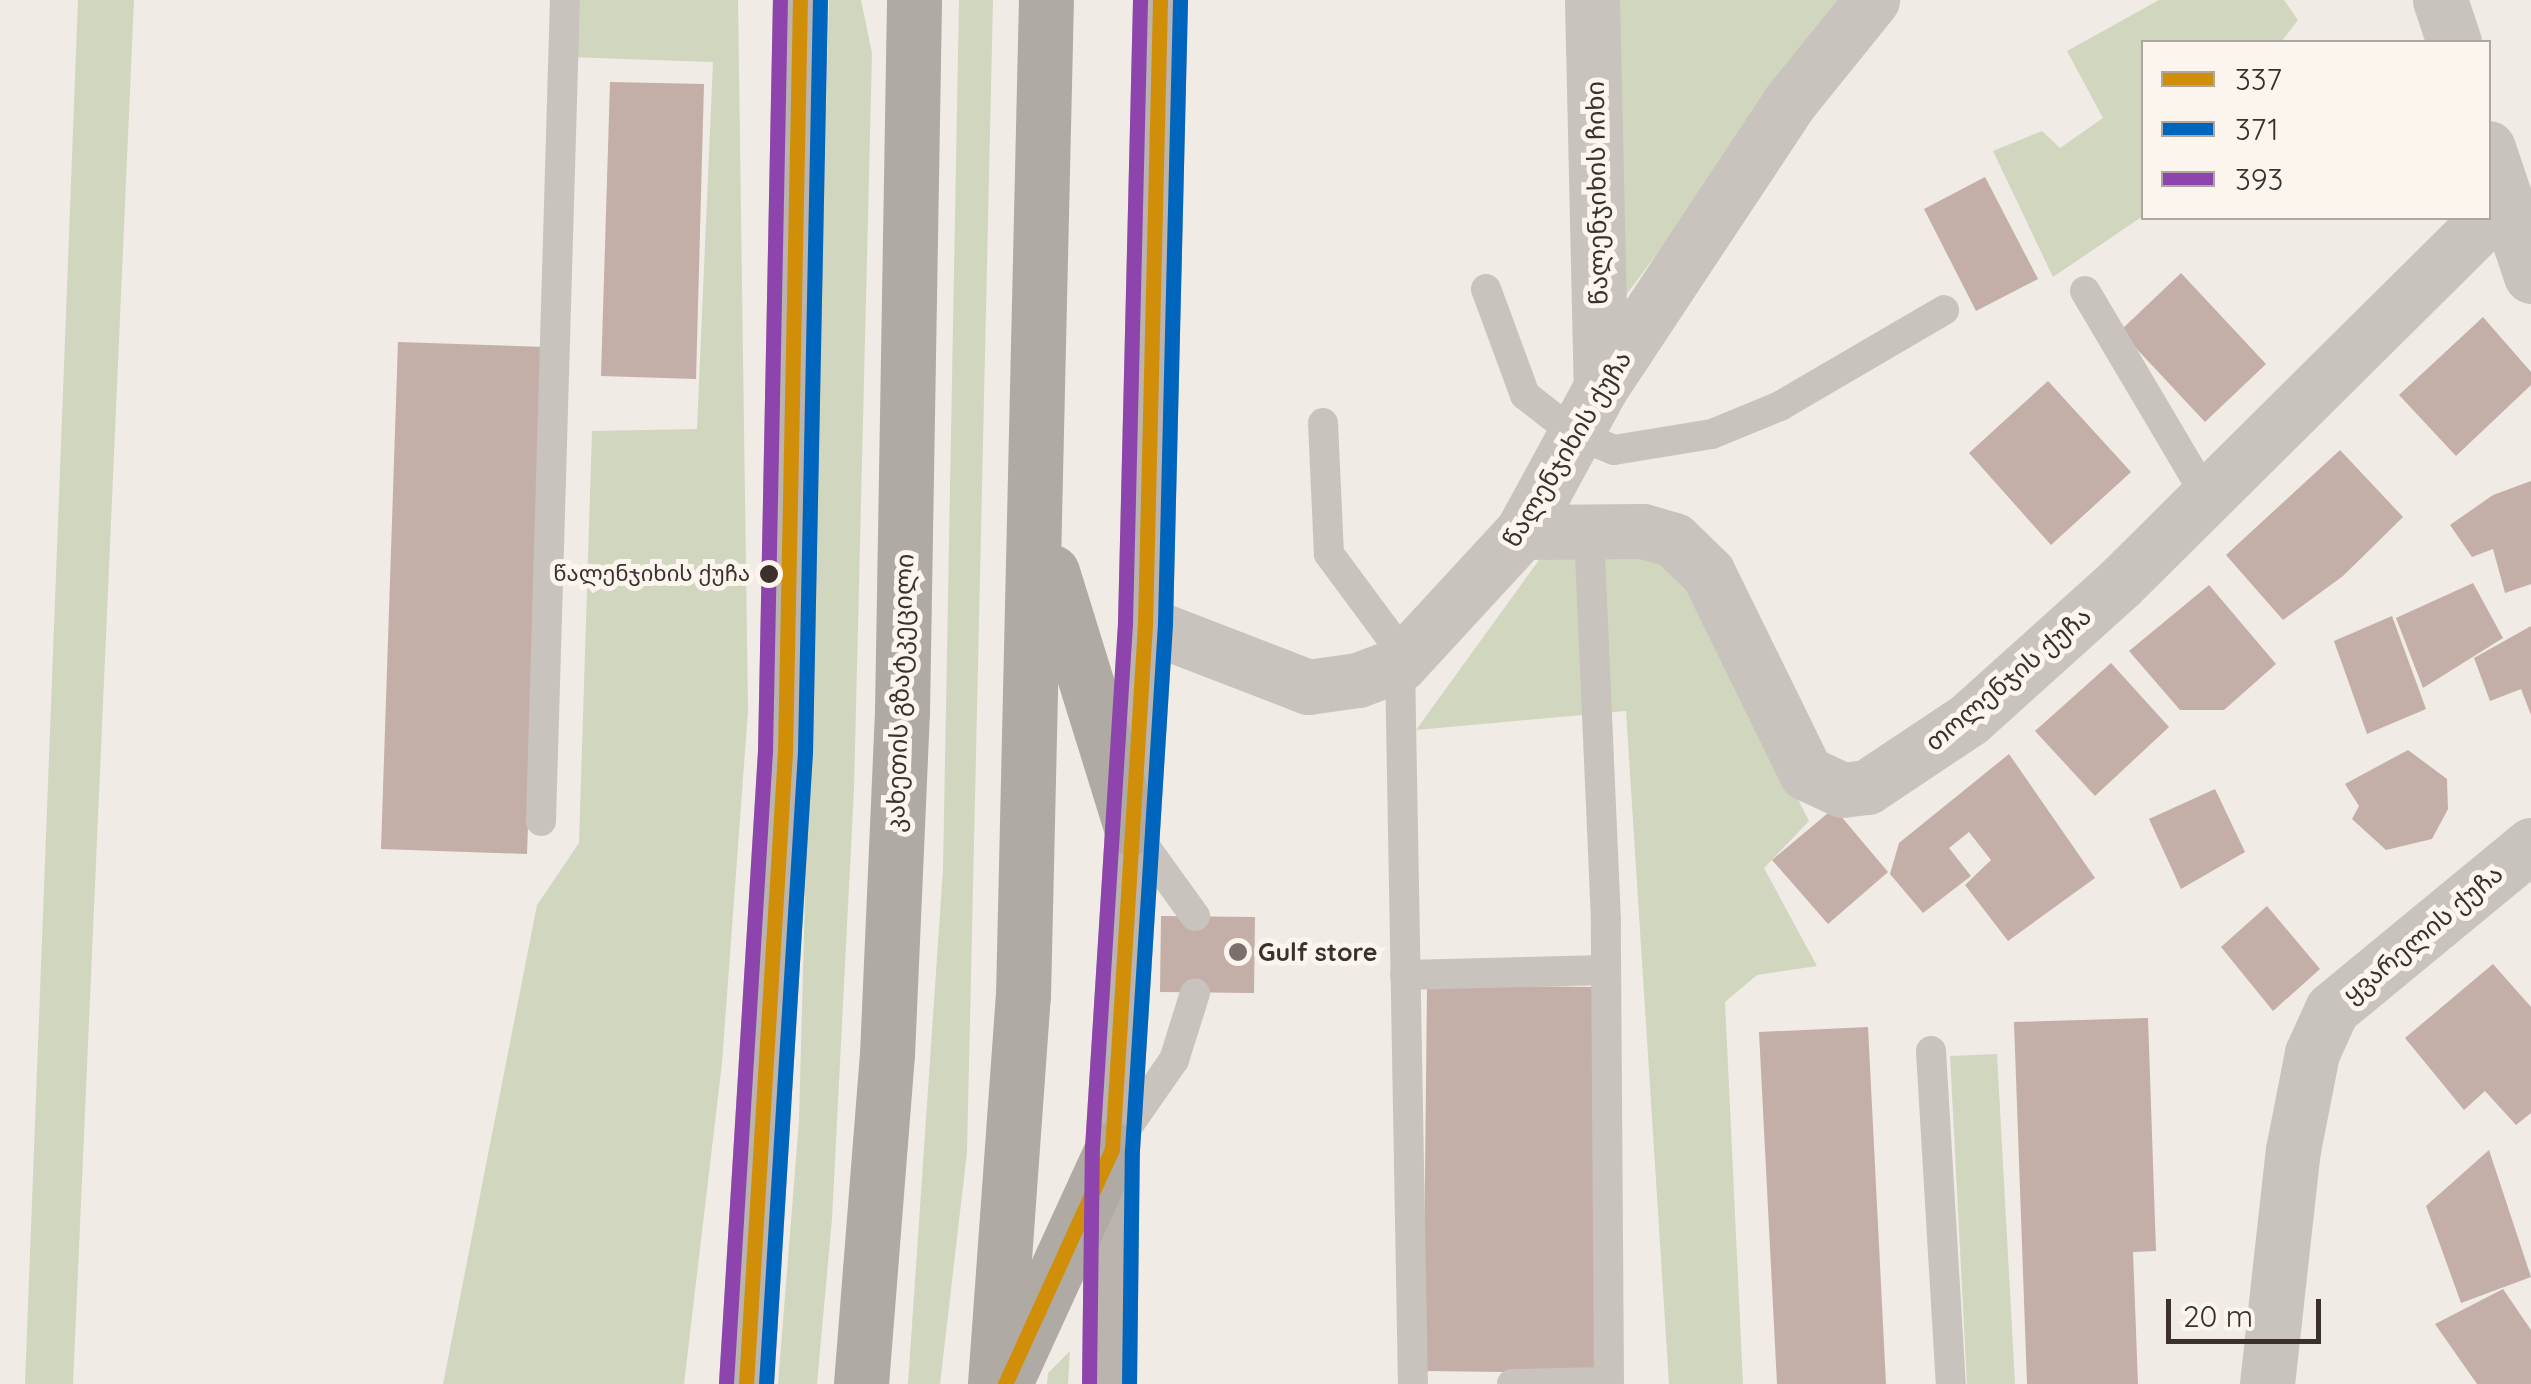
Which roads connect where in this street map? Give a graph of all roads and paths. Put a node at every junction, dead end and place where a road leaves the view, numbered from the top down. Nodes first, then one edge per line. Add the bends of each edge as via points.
1 (566, 0) edge
2 (800, 0) edge
3 (914, 0) edge
4 (1046, 0) edge
5 (1160, 0) edge
6 (1592, 0) edge
7 (1872, 0) edge
8 (2440, 0) edge
9 (2453, 40) edge
10 (2491, 159) edge
11 (2503, 202) edge
12 (2485, 220) edge
13 (2531, 276) edge
14 (1486, 289) dead end
15 (2085, 291) dead end
16 (1944, 310) dead end
17 (1601, 387) junction
18 (1323, 423) dead end
19 (1575, 434) junction
20 (2206, 497) junction
21 (1039, 530) junction
22 (1522, 532) junction
23 (1589, 532) junction
24 (1145, 624) junction
25 (1403, 661) junction
26 (541, 821) dead end
27 (1130, 827) junction
28 (2531, 844) edge
29 (1195, 916) dead end
30 (1606, 970) junction
31 (1405, 975) junction
32 (1195, 993) dead end
33 (1930, 1051) dead end
34 (1112, 1150) junction
35 (746, 1384) edge
36 (861, 1384) edge
37 (995, 1384) edge
38 (1005, 1384) edge
39 (1108, 1384) edge
40 (1413, 1384) edge
41 (1512, 1384) edge
42 (1950, 1384) edge
43 (2268, 1384) edge

1 - 26 lane
2 - 35 street via 785,752
3 - 36 highway, კახეთის გზატკეცილი via 902,711 887,1055
4 - 21 highway
5 - 24 street
6 - 17 street, წალენჯიხის ჩიხი
7 - 17 street, წალენჯიხის ქუჩა via 1788,104
8 - 9 street
10 - 11 street
11 - 13 street
12 - 20 street, თოლენჯის ქუჩა
14 - 19 lane via 1524,395
15 - 20 lane
16 - 19 lane via 1780,406 1712,434 1614,450
17 - 19 street, წალენჯიხის ქუჩა
18 - 25 lane via 1329,554
19 - 22 street, წალენჯიხის ქუჩა
20 - 23 street, თოლენჯის ქუჩა via 1969,720 1885,778 1842,790 1806,773 1791,753 1708,573 1674,540 1642,531
21 - 27 highway
21 - 37 highway via 1022,1016
22 - 23 street, თოლენჯის ქუჩა
22 - 25 street, წალენჯიხის ქუჩა
23 - 30 lane
24 - 25 street, წალენჯიხის ქუჩა via 1308,686 1358,680
24 - 27 street
25 - 31 lane
27 - 29 lane
27 - 34 street
28 - 43 street, ყვარელის ქუჩა via 2332,1009 2312,1054 2293,1150
30 - 31 lane
30 - 41 lane via 1609,1382
31 - 40 lane
32 - 34 lane via 1174,1060
33 - 42 lane
34 - 38 highway
34 - 39 street

